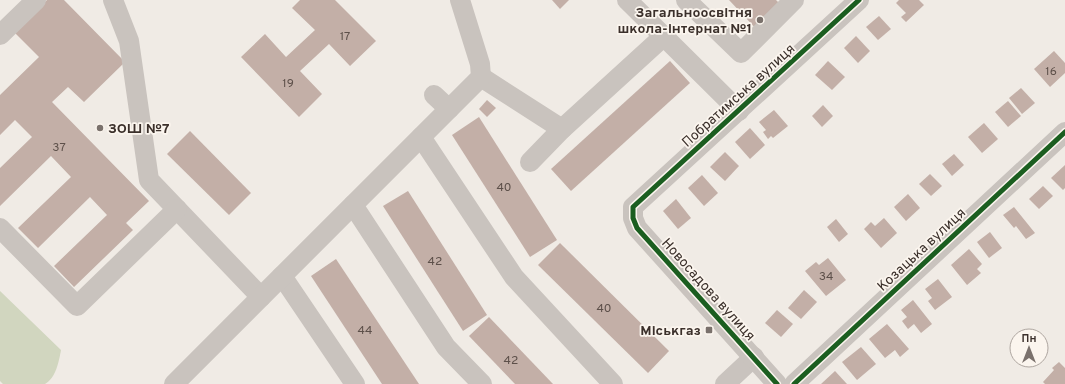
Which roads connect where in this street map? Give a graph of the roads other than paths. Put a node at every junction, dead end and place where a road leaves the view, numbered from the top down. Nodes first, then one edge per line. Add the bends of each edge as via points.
1 (36, 0) edge
2 (113, 0) edge
3 (460, 0) edge
4 (627, 0) edge
5 (686, 0) edge
6 (794, 0) edge
7 (859, 0) edge
8 (0, 35) edge
9 (664, 36) junction
10 (481, 78) junction
11 (434, 95) dead end
12 (449, 109) junction
13 (739, 111) junction
14 (562, 129) junction
15 (1065, 132) edge
16 (421, 137) junction
17 (530, 162) dead end
18 (353, 205) junction
19 (633, 207) joint
20 (177, 209) junction
21 (0, 228) edge
22 (282, 276) junction
23 (261, 297) junction
24 (754, 357) junction
25 (174, 384) edge
26 (355, 384) edge
27 (482, 384) edge
28 (613, 384) edge
29 (725, 384) edge
30 (777, 384) edge
31 (794, 384) edge

1 - 8 street
2 - 20 street via 129,41 149,180
3 - 10 street via 480,64
4 - 9 street
5 - 6 street via 742,54
7 - 13 street, Побратимська вулиця
9 - 13 street
9 - 14 street
10 - 12 street
10 - 14 street
11 - 12 street
12 - 16 street
13 - 19 street, Побратимська вулиця
14 - 17 street
15 - 31 street, Козацька вулиця
16 - 18 street
16 - 28 street via 514,276
18 - 22 street
18 - 27 street via 446,347
19 - 24 street, Новосадова вулиця via 633,218 637,228
20 - 21 street via 77,306
20 - 23 street
22 - 23 street
22 - 26 street
23 - 25 street
24 - 29 street
24 - 30 street, Новосадова вулиця

